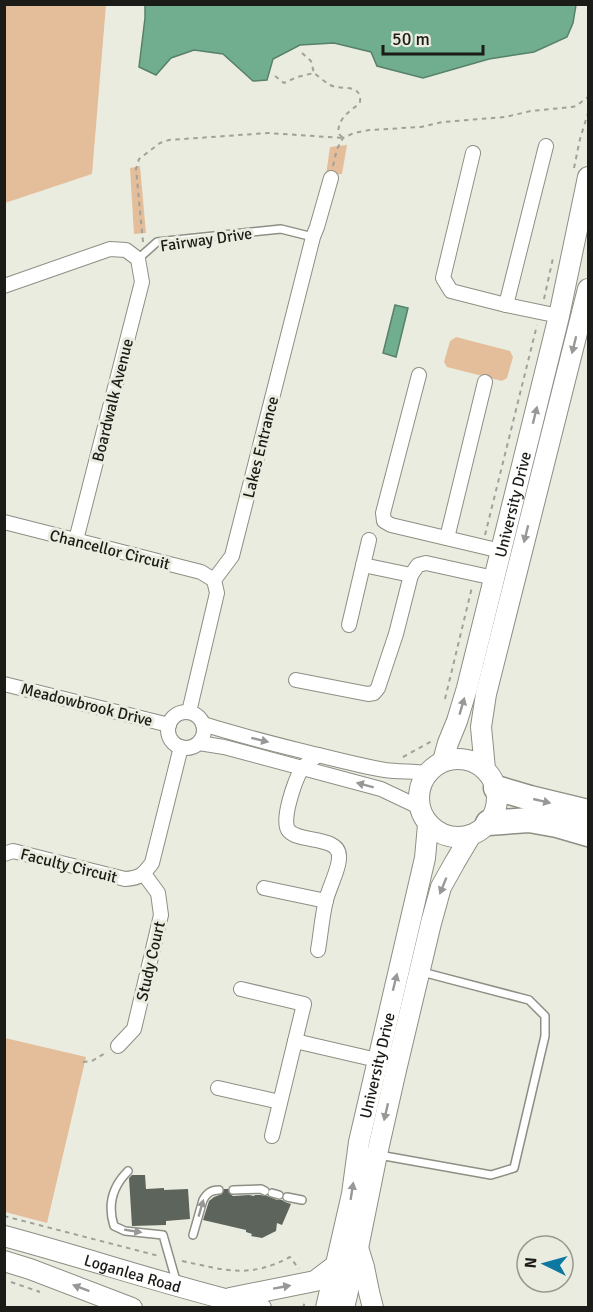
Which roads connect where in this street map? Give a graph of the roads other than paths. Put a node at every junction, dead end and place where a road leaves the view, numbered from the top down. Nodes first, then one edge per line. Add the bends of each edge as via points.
1 (546, 146) dead end
2 (473, 153) dead end
3 (580, 175) edge
4 (331, 178) road end
5 (588, 215) edge
6 (312, 237) junction
7 (573, 246) junction
8 (138, 260) junction
9 (4, 286) edge
10 (588, 289) edge
11 (506, 305) junction
12 (549, 315) junction
13 (418, 375) dead end
14 (485, 382) dead end
15 (4, 522) edge
16 (447, 538) junction
17 (76, 540) junction
18 (369, 540) dead end
19 (492, 549) junction
20 (363, 565) junction
21 (411, 575) junction
22 (485, 576) junction
23 (214, 580) junction
24 (349, 625) dead end
25 (296, 680) dead end
26 (4, 684) edge
27 (189, 712) junction
28 (203, 724) junction
29 (168, 725) junction
30 (199, 743) junction
31 (181, 747) junction
32 (318, 755) junction
33 (443, 761) junction
34 (302, 768) junction
35 (427, 773) junction
36 (490, 778) junction
37 (419, 807) junction
38 (588, 812) edge
39 (428, 825) junction
40 (479, 829) junction
41 (588, 834) edge
42 (4, 854) edge
43 (144, 874) junction
44 (264, 888) dead end
45 (326, 902) junction
46 (318, 950) dead end
47 (419, 971) junction
48 (241, 989) dead end
49 (295, 1041) junction
50 (118, 1046) road end
51 (377, 1060) junction
52 (218, 1088) dead end
53 (280, 1102) junction
54 (272, 1136) dead end
55 (377, 1154) junction
56 (128, 1170) dead end
57 (219, 1190) dead end
58 (233, 1190) dead end
59 (272, 1193) dead end
60 (287, 1197) dead end
61 (302, 1200) dead end
62 (193, 1235) dead end
63 (4, 1236) edge
64 (358, 1248) junction
65 (4, 1261) edge
66 (336, 1265) junction
67 (178, 1286) junction
68 (225, 1299) junction
69 (132, 1308) edge
70 (261, 1308) edge
71 (326, 1308) edge
72 (344, 1308) edge
73 (373, 1308) edge

1 - 11 street
2 - 11 street via 443,278 451,291
3 - 7 main road, University Drive
4 - 6 street, Lakes Entrance
5 - 7 main road, University Drive
6 - 8 lane, Fairway Drive via 281,229 157,243
6 - 23 street, Lakes Entrance via 232,556
7 - 12 main road, University Drive
8 - 9 street, Fairway Drive via 126,250 110,249
8 - 17 street, Boardwalk Avenue via 142,282
10 -> 36 main road, University Drive via 486,694 481,727
11 - 12 street
19 -> 12 main road, University Drive
13 - 16 street via 384,521
14 - 16 street
15 - 17 street, Chancellor Circuit
16 - 19 street
17 - 23 street, Chancellor Circuit via 201,572
18 - 20 street
19 - 22 main road, University Drive
20 - 21 street
20 - 24 street
21 - 22 street via 418,565 426,563
21 - 25 street via 374,693
33 -> 22 main road, University Drive via 467,688
23 - 27 street via 217,593
26 - 29 street, Meadowbrook Drive
27 - 28 street via 200,717
27 - 29 street, Meadowbrook Drive via 178,713
28 - 30 street
28 -> 32 street
29 - 31 street, Meadowbrook Drive via 172,741
30 - 31 street
30 - 34 street
31 - 43 street via 152,863
32 - 34 street
32 - 35 street via 382,770
33 - 35 main road
33 - 36 main road via 465,759 476,763
37 -> 34 street via 381,789
34 - 45 street via 294,784 286,827 298,836 337,848 339,856
35 - 37 main road via 418,795
36 -> 38 highway via 530,798
36 - 40 main road via 497,800 494,813
37 - 39 main road
39 - 40 main road via 437,832 460,838
51 -> 39 main road, University Drive via 425,858
40 - 41 highway via 514,821 540,821
40 -> 47 main road, University Drive via 441,887
42 - 43 street, Faculty Circuit via 13,851 125,879
43 - 50 street, Study Court via 158,893 161,915 134,1029
44 - 45 street
45 - 46 street
47 -> 55 main road, University Drive
47 - 55 lane via 529,1000 545,1016 545,1036 514,1168 491,1174
48 - 49 street via 304,1004
49 - 51 street
49 - 53 street
66 -> 51 main road, University Drive
52 - 53 street
53 - 54 street
55 - 64 main road, University Drive
56 -> 67 lane via 118,1181 111,1204 114,1226 163,1235
62 -> 57 lane via 203,1200 211,1191
58 - 59 lane
60 - 61 lane
63 - 67 main road, Loganlea Road
64 - 72 main road, University Drive
64 - 73 main road
69 -> 65 main road, Loganlea Road
68 -> 66 main road via 315,1281
66 - 71 main road, University Drive
67 - 68 main road, Loganlea Road
68 - 70 main road, Loganlea Road

